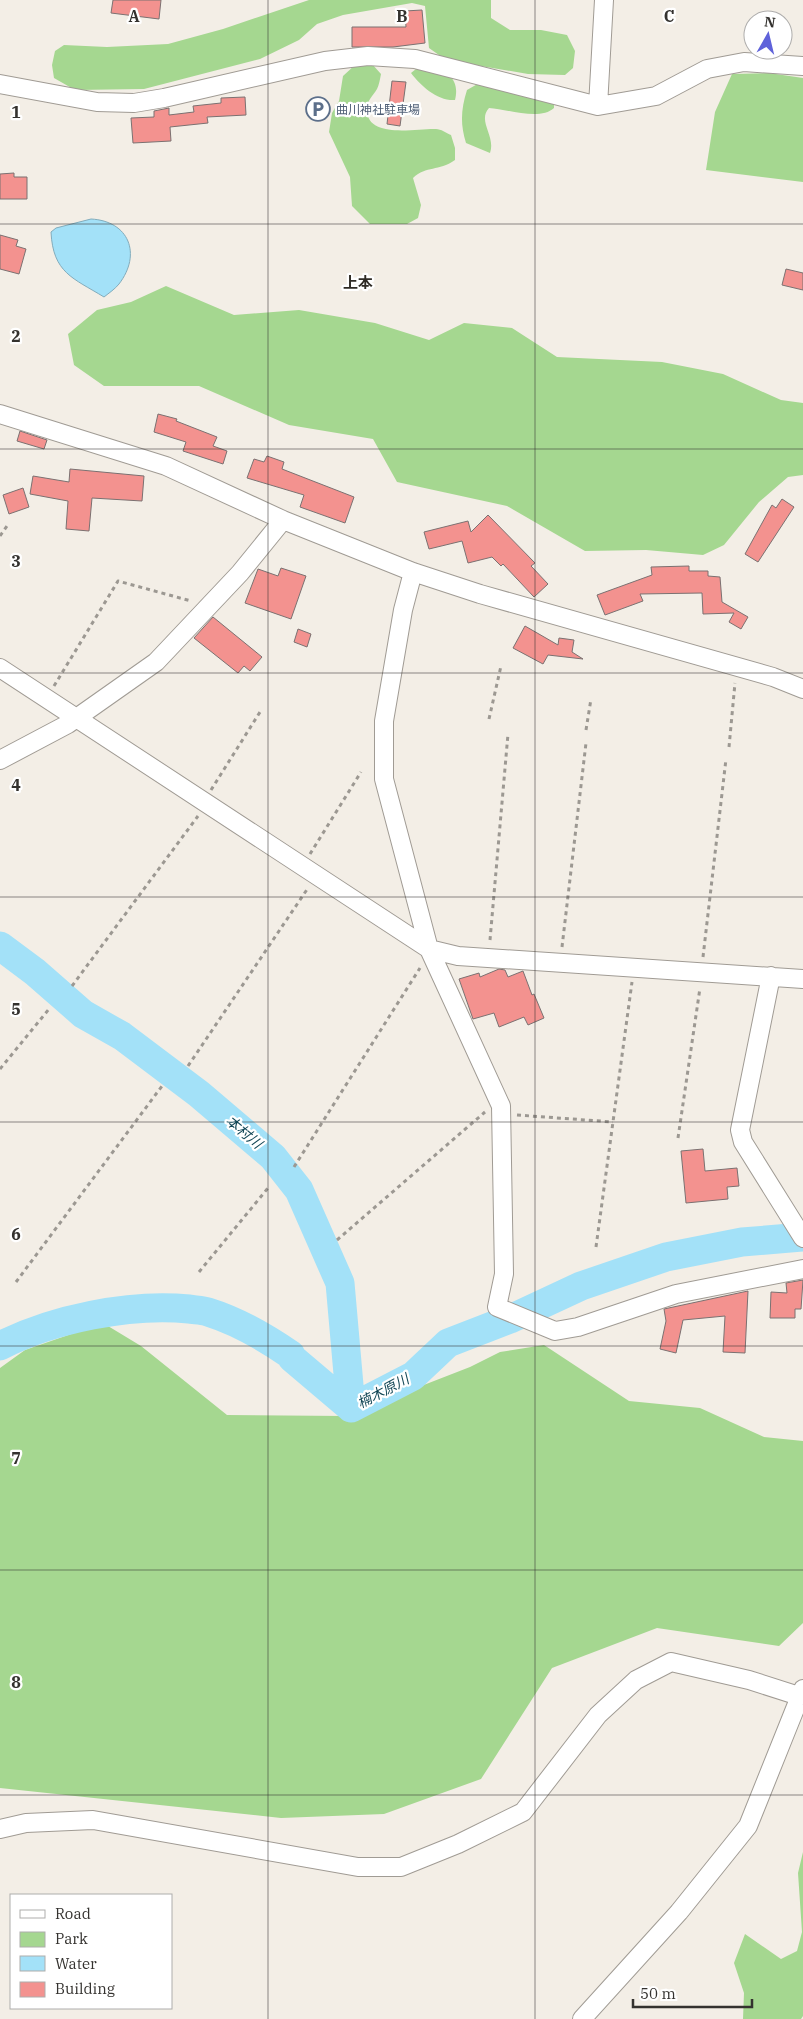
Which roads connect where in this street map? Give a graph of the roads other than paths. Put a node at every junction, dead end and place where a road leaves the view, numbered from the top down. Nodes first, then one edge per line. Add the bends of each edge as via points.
1 (604, 0) edge
2 (803, 66) edge
3 (0, 84) edge
4 (598, 106) junction
5 (0, 414) edge
6 (283, 520) junction
7 (413, 572) junction
8 (0, 668) edge
9 (803, 689) edge
10 (76, 719) junction
11 (0, 760) edge
12 (429, 949) junction
13 (771, 976) junction
14 (803, 979) edge
15 (803, 1238) edge
16 (803, 1269) edge
17 (801, 1693) edge
18 (0, 1829) edge
19 (582, 2019) edge

1 - 4 street
2 - 4 street via 744,62 707,69 656,96
3 - 4 street via 97,102 134,103 325,61 368,56 416,59
5 - 6 street via 166,466
6 - 7 street
6 - 10 street via 240,573 156,662
7 - 9 street via 773,677
7 - 12 street via 403,610 384,720 384,779
8 - 10 street
10 - 11 street
10 - 12 street
12 - 13 street via 458,956
12 - 16 street via 501,1106 504,1274 497,1307 556,1331 578,1327 676,1294
13 - 14 street
13 - 15 street via 740,1130 743,1142
17 - 18 street via 671,1662 636,1680 598,1715 523,1812 401,1867 358,1867 92,1820 26,1822
17 - 19 street via 748,1826 679,1912

